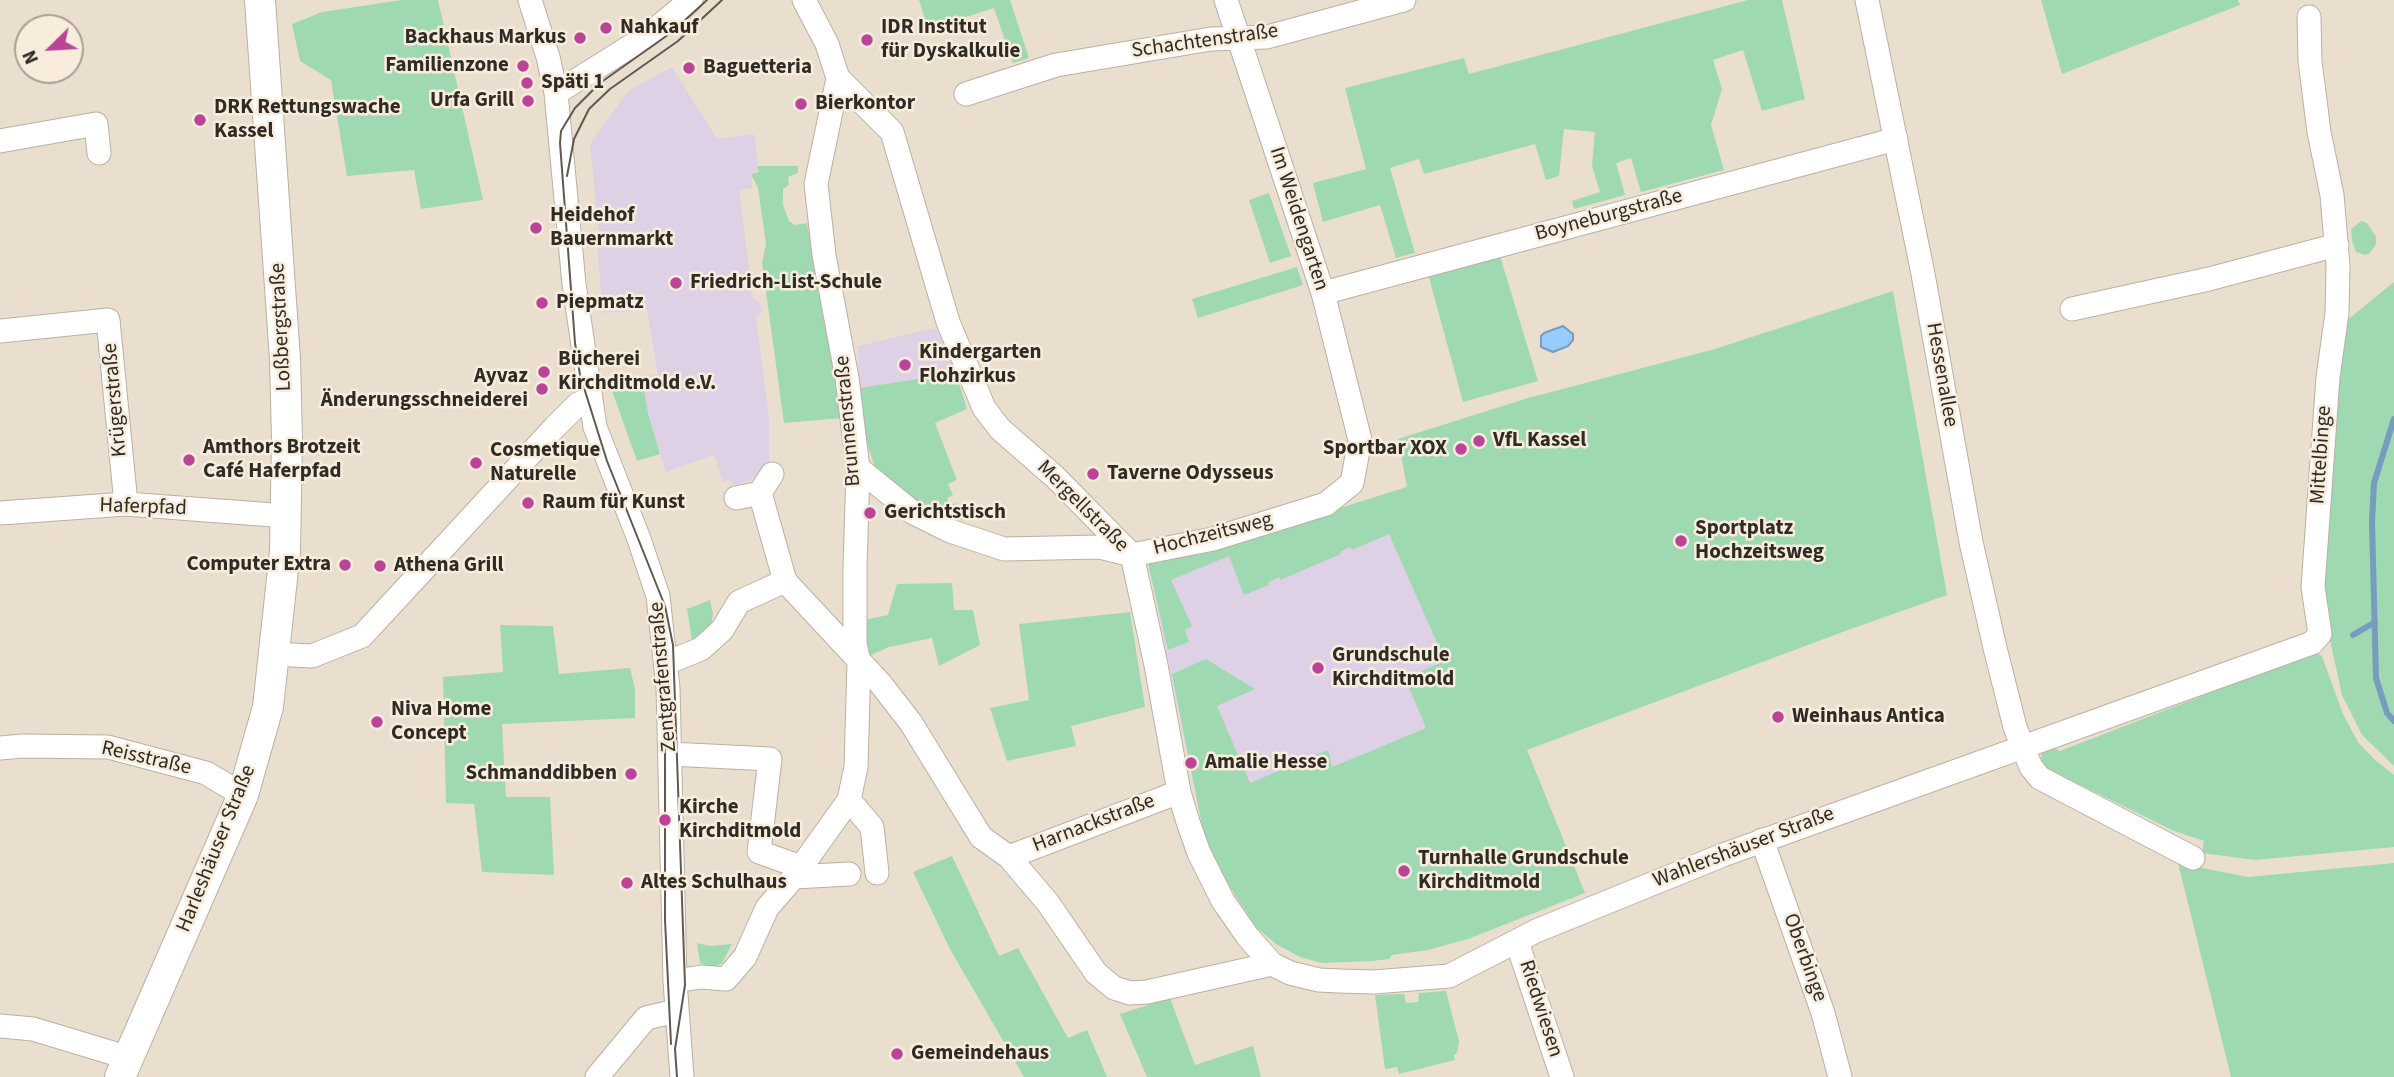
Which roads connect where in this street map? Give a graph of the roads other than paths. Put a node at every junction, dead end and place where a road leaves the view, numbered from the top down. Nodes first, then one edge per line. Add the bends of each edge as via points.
1 (260, 0) edge
2 (530, 0) edge
3 (691, 0) edge
4 (804, 0) edge
5 (1226, 0) edge
6 (1404, 0) edge
7 (1867, 0) edge
8 (2309, 17) dead end
9 (1238, 38) junction
10 (838, 78) junction
11 (556, 93) junction
12 (966, 94) dead end
13 (1896, 139) junction
14 (0, 141) edge
15 (99, 153) dead end
16 (2337, 245) junction
17 (1323, 293) junction
18 (2072, 309) dead end
19 (0, 331) edge
20 (590, 400) junction
21 (858, 468) junction
22 (1336, 497) joint
23 (736, 498) dead end
24 (125, 503) junction
25 (0, 513) edge
26 (287, 516) junction
27 (1132, 555) junction
28 (785, 581) junction
29 (2293, 650) joint
30 (274, 654) junction
31 (859, 662) junction
32 (666, 663) junction
33 (0, 748) edge
34 (2023, 748) junction
35 (670, 754) junction
36 (1179, 792) junction
37 (243, 795) junction
38 (849, 800) junction
39 (1762, 840) junction
40 (1009, 857) junction
41 (2193, 858) dead end
42 (798, 872) junction
43 (877, 873) dead end
44 (849, 874) dead end
45 (1517, 942) junction
46 (1272, 964) junction
47 (674, 981) junction
48 (676, 1011) junction
49 (0, 1026) edge
50 (124, 1067) edge
51 (597, 1077) edge
52 (682, 1077) edge
53 (1562, 1077) edge
54 (1840, 1077) edge

1 - 26 main road, Loßbergstraße via 285,359
2 - 11 street, Zentgrafenstraße
3 - 11 street via 647,36
4 - 10 street, Brunnenstraße via 827,44
5 - 9 street, Im Weidengarten
6 - 9 street, Schachtenstraße via 1267,37
7 - 13 street, Hessenallee
8 - 16 street, Mittelbinge via 2310,61
9 - 12 street, Schachtenstraße via 1056,65
9 - 17 street, Im Weidengarten
10 - 21 street, Brunnenstraße via 816,184
10 - 27 street, Mergellstraße via 892,132 948,322 984,408 1000,429
11 - 20 street, Zentgrafenstraße
13 - 17 street, Boyneburgstraße
13 - 34 street, Hessenallee via 1971,542
14 - 15 street via 96,124
16 - 18 street
16 - 29 street, Mittelbinge via 2337,313 2325,405 2313,587 2320,634 2312,643
17 - 22 street, Im Weidengarten via 1360,440 1352,483
19 - 24 street, Krügerstraße via 108,320
20 - 30 street via 578,404 555,427 362,636 312,656
20 - 32 street, Zentgrafenstraße via 595,427 658,596
21 - 27 street, Hochzeitsweg via 912,512 1004,549 1100,547
21 - 31 street, Brunnenstraße via 855,643
22 - 27 street, Hochzeitsweg via 1213,539
23 - 28 street via 766,483
24 - 25 street, Haferpfad
24 - 26 street, Haferpfad
26 - 30 main road, Loßbergstraße
27 - 36 street, Mergellstraße
28 - 31 street
28 - 32 street via 739,602 722,630 701,649
29 - 34 street, Wahlershäuser Straße
30 - 37 main road, Harleshäuser Straße via 268,707
31 - 38 street, Brunnenstraße via 856,767
31 - 40 street via 911,723 981,837
32 - 35 street, Zentgrafenstraße
33 - 37 street, Reisstraße via 108,747 206,773
34 - 39 street, Wahlershäuser Straße
34 - 41 street, Hessenallee via 2040,778
35 - 42 street via 770,759 759,852
35 - 47 street, Zentgrafenstraße
36 - 40 street, Harnackstraße
36 - 46 street, Mergellstraße via 1199,853 1223,901
37 - 50 main road, Harleshäuser Straße
38 - 42 street, Brunnenstraße
38 - 43 street via 872,827
39 - 45 street, Wahlershäuser Straße via 1593,906
39 - 54 street, Oberbinge via 1823,1013
40 - 46 street via 1048,902 1096,972 1114,988 1147,992
42 - 44 street
42 - 47 street, Brunnenstraße via 767,908 745,957 726,979
45 - 46 street, Wahlershäuser Straße via 1449,976 1419,980 1319,980
45 - 53 street, Riedwiesen
47 - 48 street, Zentgrafenstraße
48 - 51 street via 646,1018
48 - 52 street, Zentgrafenstraße
49 - 50 street via 33,1030

